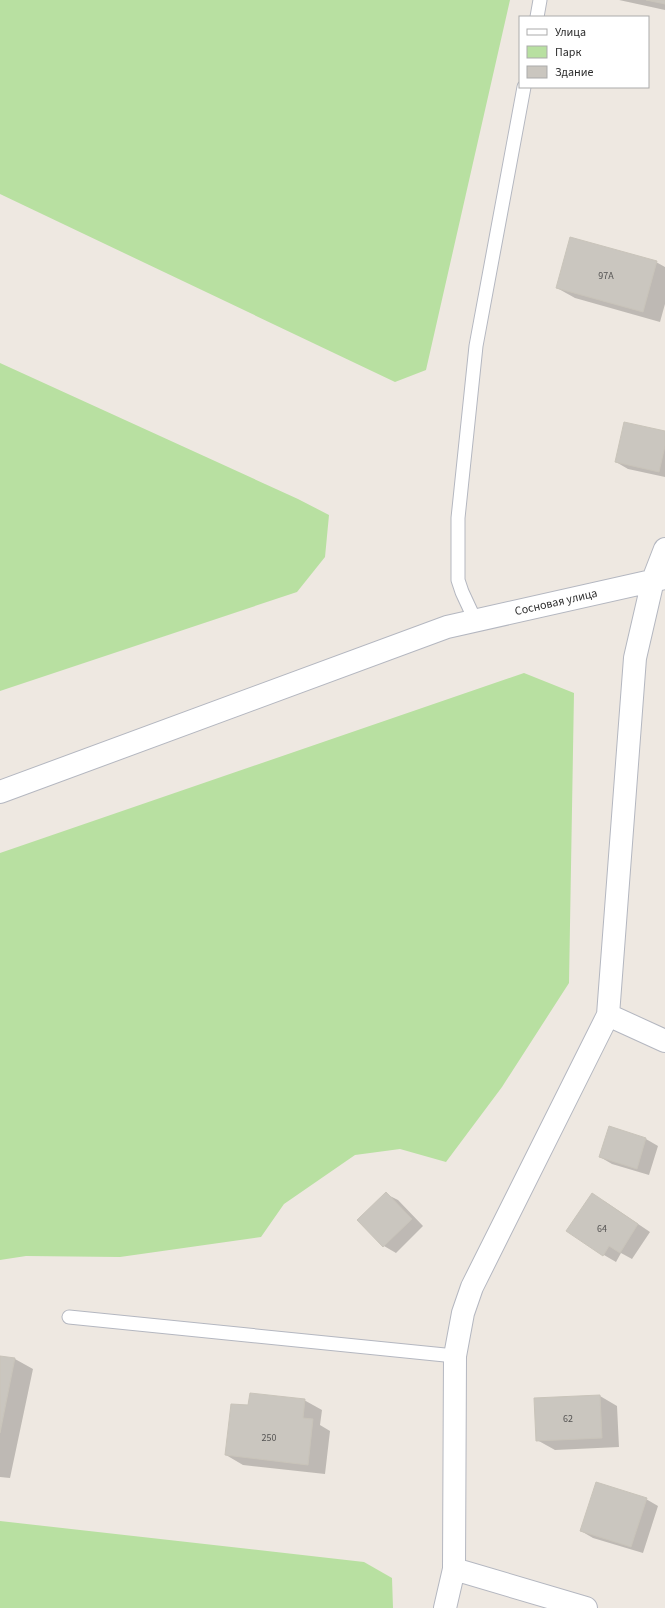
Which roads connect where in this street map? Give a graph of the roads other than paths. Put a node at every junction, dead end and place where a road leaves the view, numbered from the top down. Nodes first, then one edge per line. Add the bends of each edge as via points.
1 (540, 0) edge
2 (537, 16) edge
3 (524, 88) edge
4 (665, 549) edge
5 (659, 579) edge
6 (475, 620) junction
7 (0, 792) edge
8 (608, 1015) junction
9 (665, 1040) edge
10 (69, 1317) dead end
11 (455, 1356) junction
12 (454, 1569) junction
13 (446, 1608) edge
14 (586, 1608) edge

1 - 2 lane
3 - 6 lane via 476,346 459,510 458,580
4 - 5 street
5 - 6 street, Сосновая улица
5 - 8 street via 635,658
6 - 7 street, Сосновая улица via 447,627
8 - 9 street
8 - 11 street via 472,1287 463,1313
10 - 11 lane
11 - 12 street
12 - 13 street
12 - 14 street

